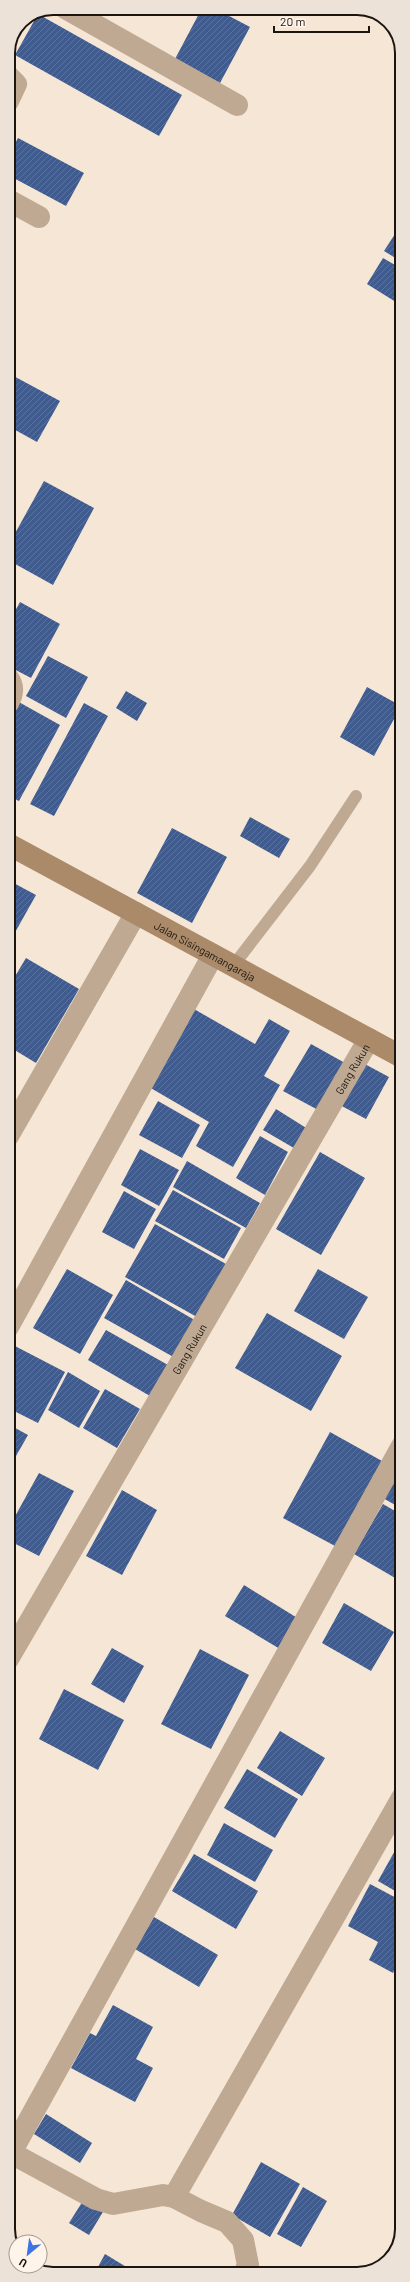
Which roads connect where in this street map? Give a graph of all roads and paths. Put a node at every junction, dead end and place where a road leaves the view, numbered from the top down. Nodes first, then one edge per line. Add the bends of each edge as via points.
1 (77, 15) edge
2 (237, 105) dead end
3 (15, 204) edge
4 (39, 217) dead end
5 (356, 796) dead end
6 (15, 848) edge
7 (136, 913) junction
8 (213, 955) junction
9 (233, 966) junction
10 (369, 1039) junction
11 (395, 1053) edge
12 (15, 1124) edge
13 (15, 1314) edge
14 (395, 1459) edge
15 (15, 1647) edge
16 (395, 1810) edge
17 (15, 2147) edge
18 (15, 2159) edge
19 (174, 2197) junction
20 (247, 2267) edge

1 - 2 street
3 - 4 street
5 - 9 lane via 310,866
6 - 7 street, Jalan Sisingamangaraja
7 - 8 street, Jalan Sisingamangaraja
7 - 12 street
8 - 9 street, Jalan Sisingamangaraja
8 - 13 street
9 - 10 street, Jalan Sisingamangaraja
10 - 11 street, Jalan Sisingamangaraja
10 - 15 street, Gang Rukun
14 - 17 street
16 - 19 street
18 - 19 street via 96,2200 113,2204 163,2195
19 - 20 street via 226,2222 243,2240

